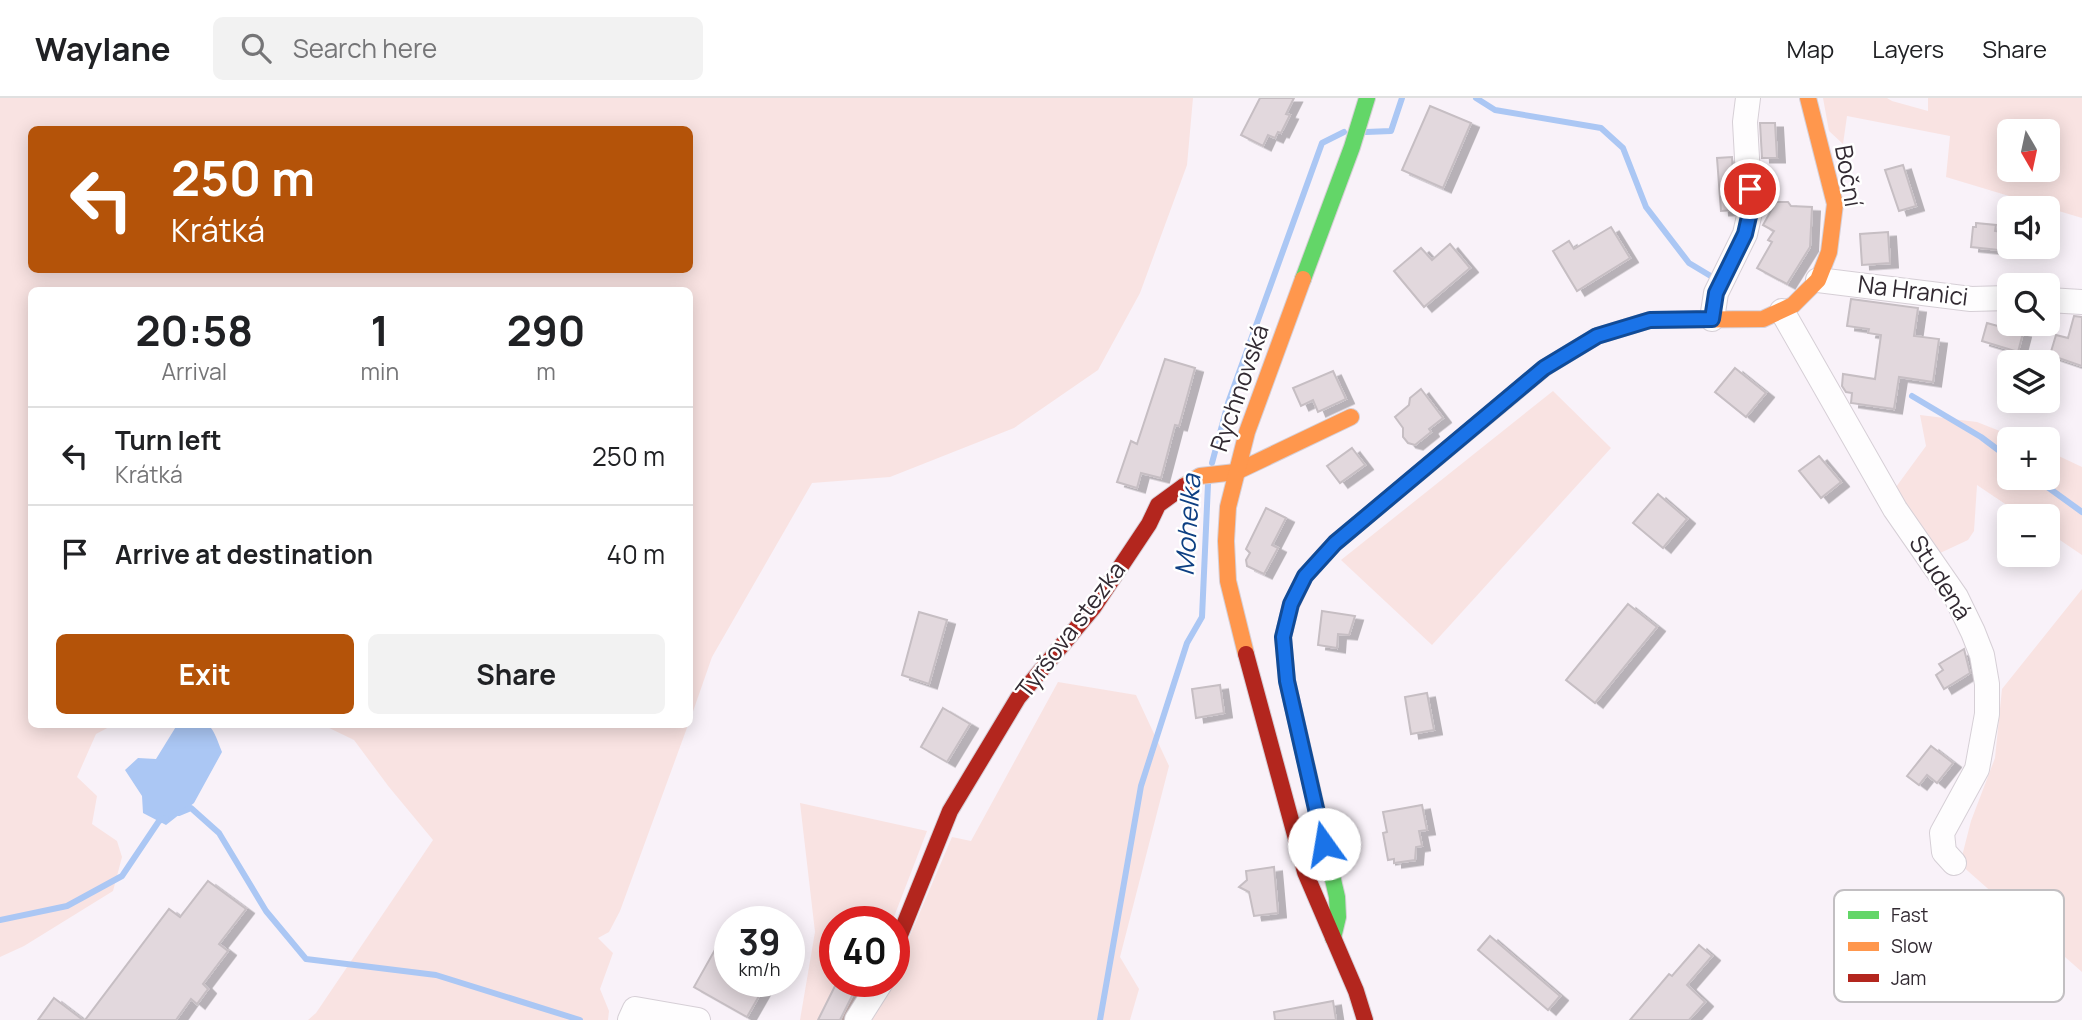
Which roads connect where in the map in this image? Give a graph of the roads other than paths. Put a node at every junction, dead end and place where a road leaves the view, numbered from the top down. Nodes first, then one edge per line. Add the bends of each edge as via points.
1 (1748, 98) edge
2 (1808, 98) edge
3 (1365, 105) edge
4 (1818, 279) junction
5 (1997, 298) edge
6 (2060, 301) edge
7 (2082, 302) edge
8 (1782, 312) junction
9 (1712, 319) junction
10 (1351, 417) dead end
11 (1228, 473) junction
12 (1954, 863) dead end
13 (910, 910) edge
14 (1333, 938) junction
15 (872, 997) edge
16 (630, 1020) edge
17 (698, 1020) edge
18 (857, 1020) edge
19 (1365, 1020) edge

1 - 9 street via 1750,212 1745,234 1716,293
2 - 4 street, Boční via 1835,204 1829,252
3 - 11 street, Rychnovská via 1247,432
4 - 5 street, Na Hranici
4 - 8 street, Boční
6 - 7 street
8 - 9 street via 1763,318
8 - 12 street, Studená via 1895,509 1956,597 1982,655 1987,714 1977,769 1942,833 1944,852
9 - 14 street via 1650,320 1597,336 1544,368 1335,543 1305,576 1291,604 1283,637 1287,681 1337,897
10 - 11 street, Tyršova stezka
11 - 13 street, Tyršova stezka via 1200,476 1158,505 1093,608 1018,698 950,811
11 - 14 street, Rychnovská via 1228,581 1305,872
14 - 19 street, Rychnovská
15 - 18 street
16 - 17 street via 635,1009

